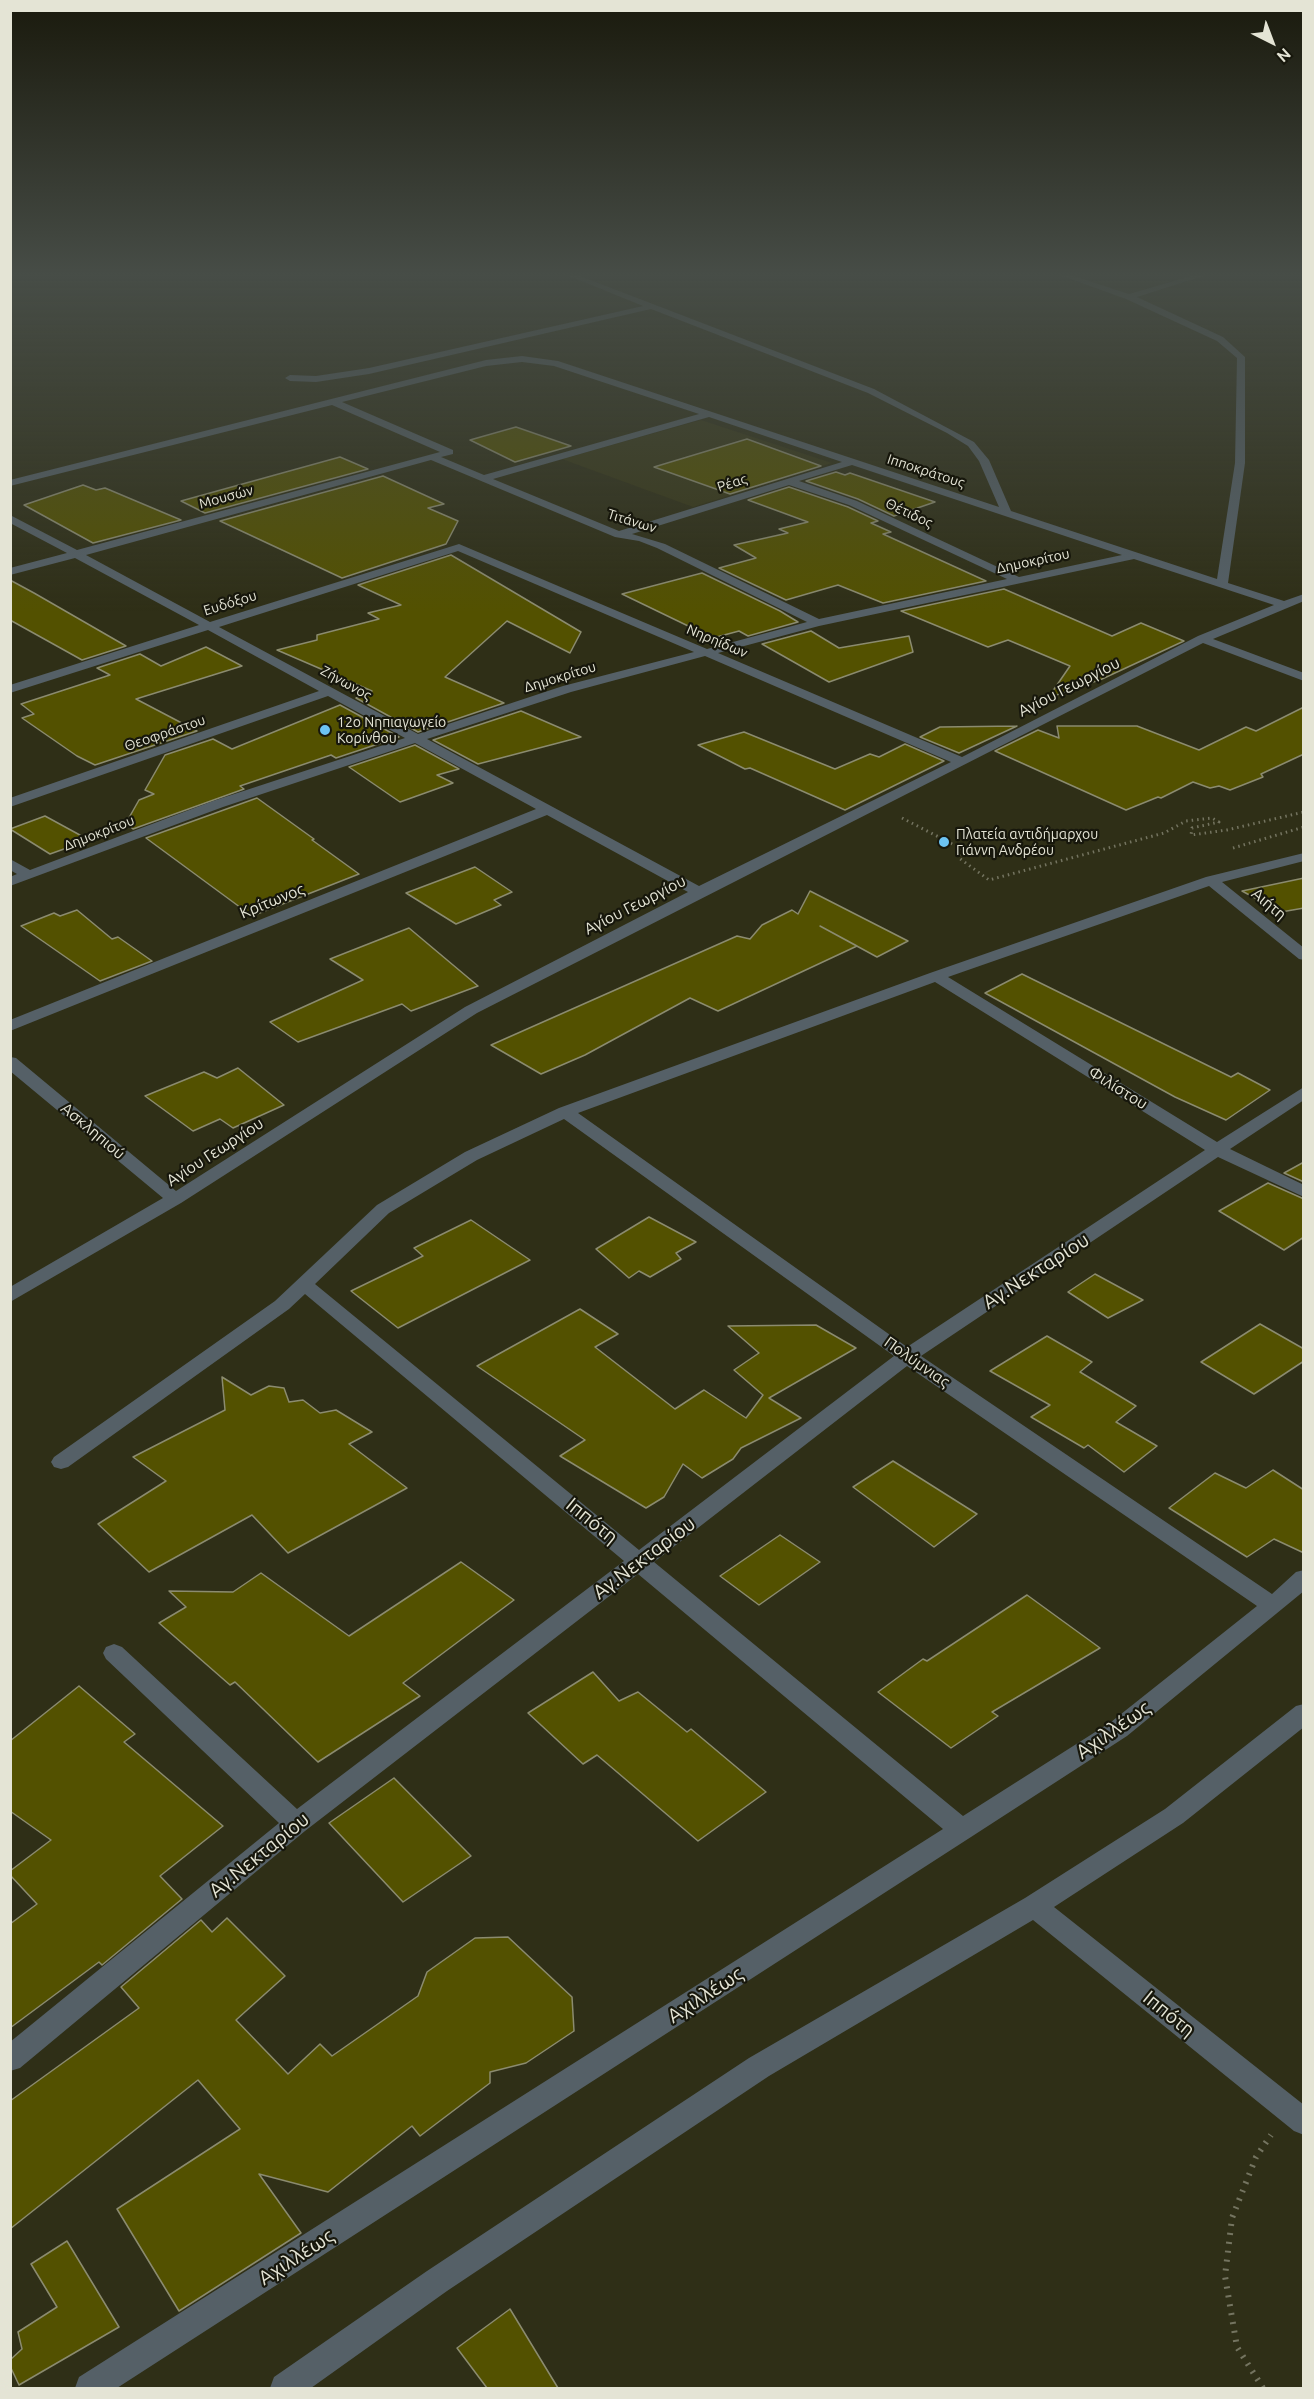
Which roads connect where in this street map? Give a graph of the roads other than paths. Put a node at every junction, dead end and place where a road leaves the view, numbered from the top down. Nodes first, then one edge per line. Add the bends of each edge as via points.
1 (388, 388) edge
2 (631, 388) edge
3 (863, 388) edge
4 (1241, 388) edge
5 (333, 402) junction
6 (710, 414) junction
7 (432, 457) junction
8 (854, 461) junction
9 (484, 478) junction
10 (788, 481) junction
11 (10, 483) edge
12 (1006, 512) junction
13 (10, 518) edge
14 (619, 535) junction
15 (459, 547) joint
16 (76, 554) junction
17 (1134, 556) junction
18 (10, 572) edge
19 (1015, 579) junction
20 (1222, 584) junction
21 (1304, 597) edge
22 (1284, 605) junction
23 (818, 623) junction
24 (208, 626) junction
25 (1202, 639) junction
26 (704, 652) junction
27 (1304, 677) edge
28 (10, 689) edge
29 (330, 692) junction
30 (416, 738) junction
31 (962, 762) junction
32 (10, 803) edge
33 (547, 810) junction
34 (1304, 857) edge
35 (10, 863) edge
36 (28, 875) junction
37 (1211, 880) junction
38 (10, 882) edge
39 (699, 892) junction
40 (1304, 956) edge
41 (936, 976) junction
42 (10, 1026) edge
43 (10, 1062) edge
44 (1304, 1092) edge
45 (565, 1112) junction
46 (1219, 1150) junction
47 (1304, 1192) edge
48 (175, 1199) junction
49 (304, 1284) junction
50 (10, 1296) edge
51 (907, 1356) junction
52 (61, 1462) dead end
53 (641, 1562) junction
54 (1304, 1578) edge
55 (1273, 1606) junction
56 (114, 1653) dead end
57 (1304, 1713) edge
58 (296, 1824) junction
59 (962, 1830) junction
60 (1034, 1906) junction
61 (10, 2059) edge
62 (1296, 2116) edge
63 (90, 2388) edge
64 (285, 2388) edge

1 - 5 street, Ιπποκράτους
2 - 6 street, Ιπποκράτους
3 - 12 street via 971,444 984,460
4 - 20 street via 1240,463
5 - 7 street, Μουσών via 449,452
5 - 11 street, Ιπποκράτους
6 - 8 street, Ιπποκράτους
6 - 9 street
7 - 9 street, Τιτάνων
7 - 16 street, Μουσών
8 - 10 street, Ρέας
8 - 12 street, Ιπποκράτους
9 - 14 street, Τιτάνων
10 - 14 street, Ρέας
10 - 19 street, Θέτιδος via 853,503
12 - 17 street, Ιπποκράτους
13 - 16 street, Ζήνωνος
14 - 23 street, Τιτάνων via 661,546
15 - 24 street, Ευδόξου
15 - 26 street, Νηρηίδων
16 - 18 street, Μουσών
16 - 24 street, Ζήνωνος
17 - 19 street, Δημοκρίτου
17 - 20 street, Ιπποκράτους
19 - 23 street, Δημοκρίτου
20 - 22 street, Ιπποκράτους
21 - 22 street, Αγίου Γεωργίου
22 - 25 street, Αγίου Γεωργίου
23 - 26 street, Δημοκρίτου
24 - 28 street, Ευδόξου
24 - 29 street, Ζήνωνος
25 - 27 street
25 - 31 street, Αγίου Γεωργίου
26 - 30 street, Δημοκρίτου via 567,689
26 - 31 street, Νηρηίδων
29 - 30 street, Ζήνωνος
29 - 32 street, Θεοφράστου
30 - 33 street, Ζήνωνος
30 - 36 street, Δημοκρίτου via 218,804
31 - 39 street, Αγίου Γεωργίου
33 - 39 street, Ζήνωνος
33 - 42 street, Κρίτωνος
34 - 37 street
35 - 36 street
36 - 38 street, Δημοκρίτου
37 - 40 street, Αιήτη
37 - 41 street
39 - 48 street, Αγίου Γεωργίου via 471,1010
41 - 45 street
41 - 46 street, Φιλίστου
43 - 48 street, Ασκληπιού
44 - 46 street, Αγ.Νεκταρίου
45 - 49 street via 471,1156 383,1209
45 - 51 street, Πολύμνιας
46 - 47 street, Φιλίστου
46 - 51 street, Αγ.Νεκταρίου
48 - 50 street, Αγίου Γεωργίου
49 - 52 street via 282,1305
49 - 53 street, Ιππότη
51 - 53 street, Αγ.Νεκταρίου
51 - 55 street, Πολύμνιας
53 - 58 street, Αγ.Νεκταρίου
53 - 59 street, Ιππότη
54 - 55 street, Αχιλλέως
55 - 59 street, Αχιλλέως via 1119,1728
56 - 58 street
57 - 60 street via 1174,1816
58 - 61 street, Αγ.Νεκταρίου
59 - 63 street, Αχιλλέως
60 - 62 street, Ιππότη
60 - 64 street via 759,2067 437,2281

